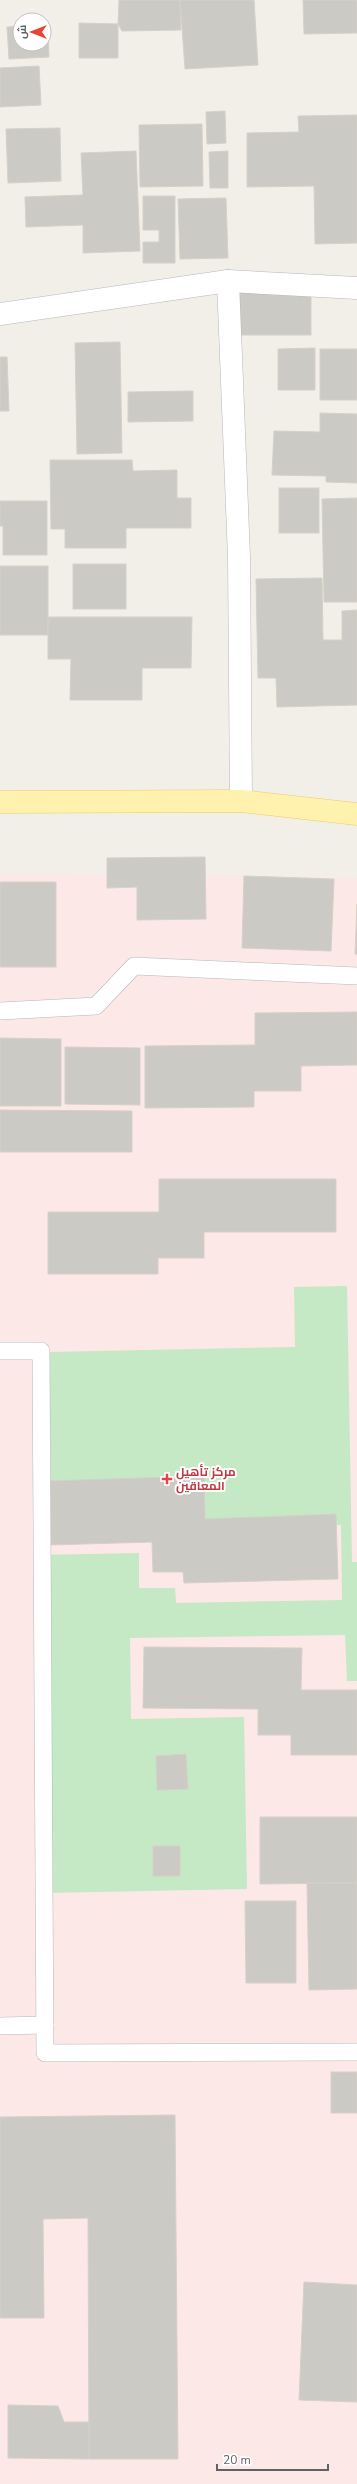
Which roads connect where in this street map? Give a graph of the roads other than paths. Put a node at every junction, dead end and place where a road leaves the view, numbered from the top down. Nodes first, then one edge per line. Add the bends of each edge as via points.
1 (228, 281) junction
2 (357, 288) edge
3 (0, 314) edge
4 (240, 801) junction
5 (0, 802) edge
6 (357, 814) edge
7 (357, 976) edge
8 (0, 1012) edge
9 (0, 1351) edge
10 (45, 2024) junction
11 (0, 2026) edge
12 (357, 2052) edge

1 - 2 street
1 - 3 street
1 - 4 street via 239,557
4 - 5 main road
4 - 6 main road
7 - 8 lane via 134,966 96,1006
9 - 10 lane via 42,1351
10 - 11 lane
10 - 12 lane via 45,2053

